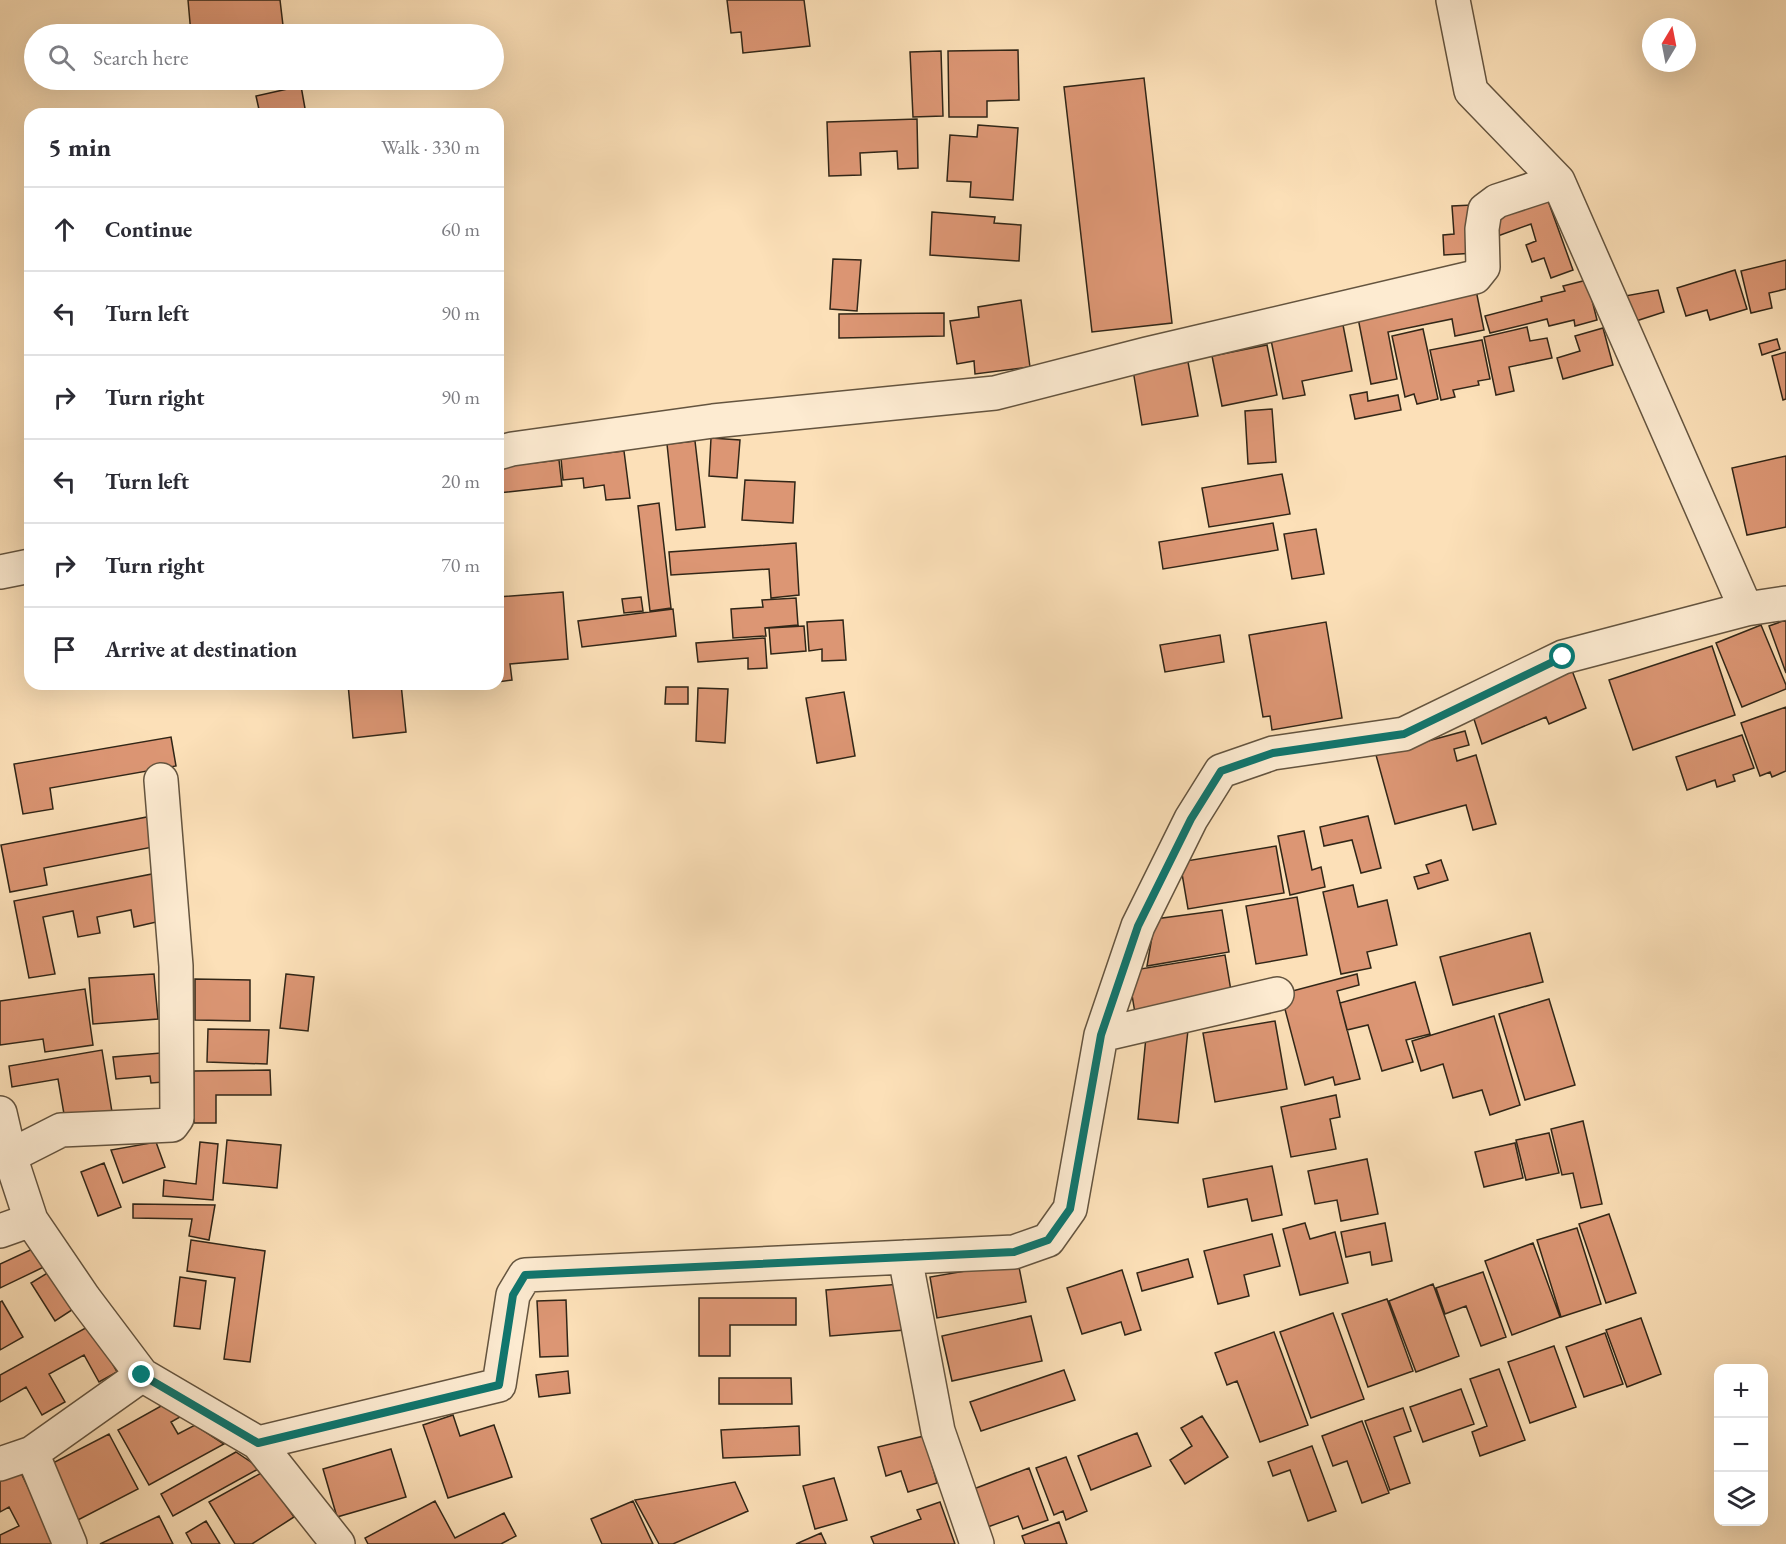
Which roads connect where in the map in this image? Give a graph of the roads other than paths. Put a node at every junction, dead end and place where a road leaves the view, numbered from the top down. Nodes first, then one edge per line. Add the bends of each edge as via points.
1 (1453, 0) edge
2 (1558, 181) junction
3 (504, 451) edge
4 (24, 567) edge
5 (0, 572) edge
6 (1786, 603) edge
7 (1746, 609) junction
8 (161, 780) dead end
9 (1277, 994) dead end
10 (1101, 1035) junction
11 (0, 1113) edge
12 (5, 1159) edge
13 (31, 1220) junction
14 (0, 1231) edge
15 (906, 1257) junction
16 (142, 1375) junction
17 (258, 1443) junction
18 (32, 1453) junction
19 (0, 1464) edge
20 (70, 1544) edge
21 (338, 1544) edge
22 (977, 1544) edge

1 - 2 street via 1471,91
2 - 3 street via 1497,201 1485,210 1483,267 1476,277 995,393 713,421
2 - 7 street
4 - 5 street
6 - 7 street
7 - 10 street via 1563,657 1404,734 1273,753 1221,771 1191,819 1138,926
8 - 12 street via 176,966 177,1118 172,1125 61,1130
9 - 10 street
10 - 15 street via 1070,1209 1048,1240 1014,1252
11 - 12 street
12 - 13 street
13 - 14 street
13 - 16 street
15 - 17 street via 525,1275 513,1295 499,1385
15 - 22 street via 938,1431
16 - 17 street
16 - 18 street
17 - 21 street
18 - 19 street
18 - 20 street

